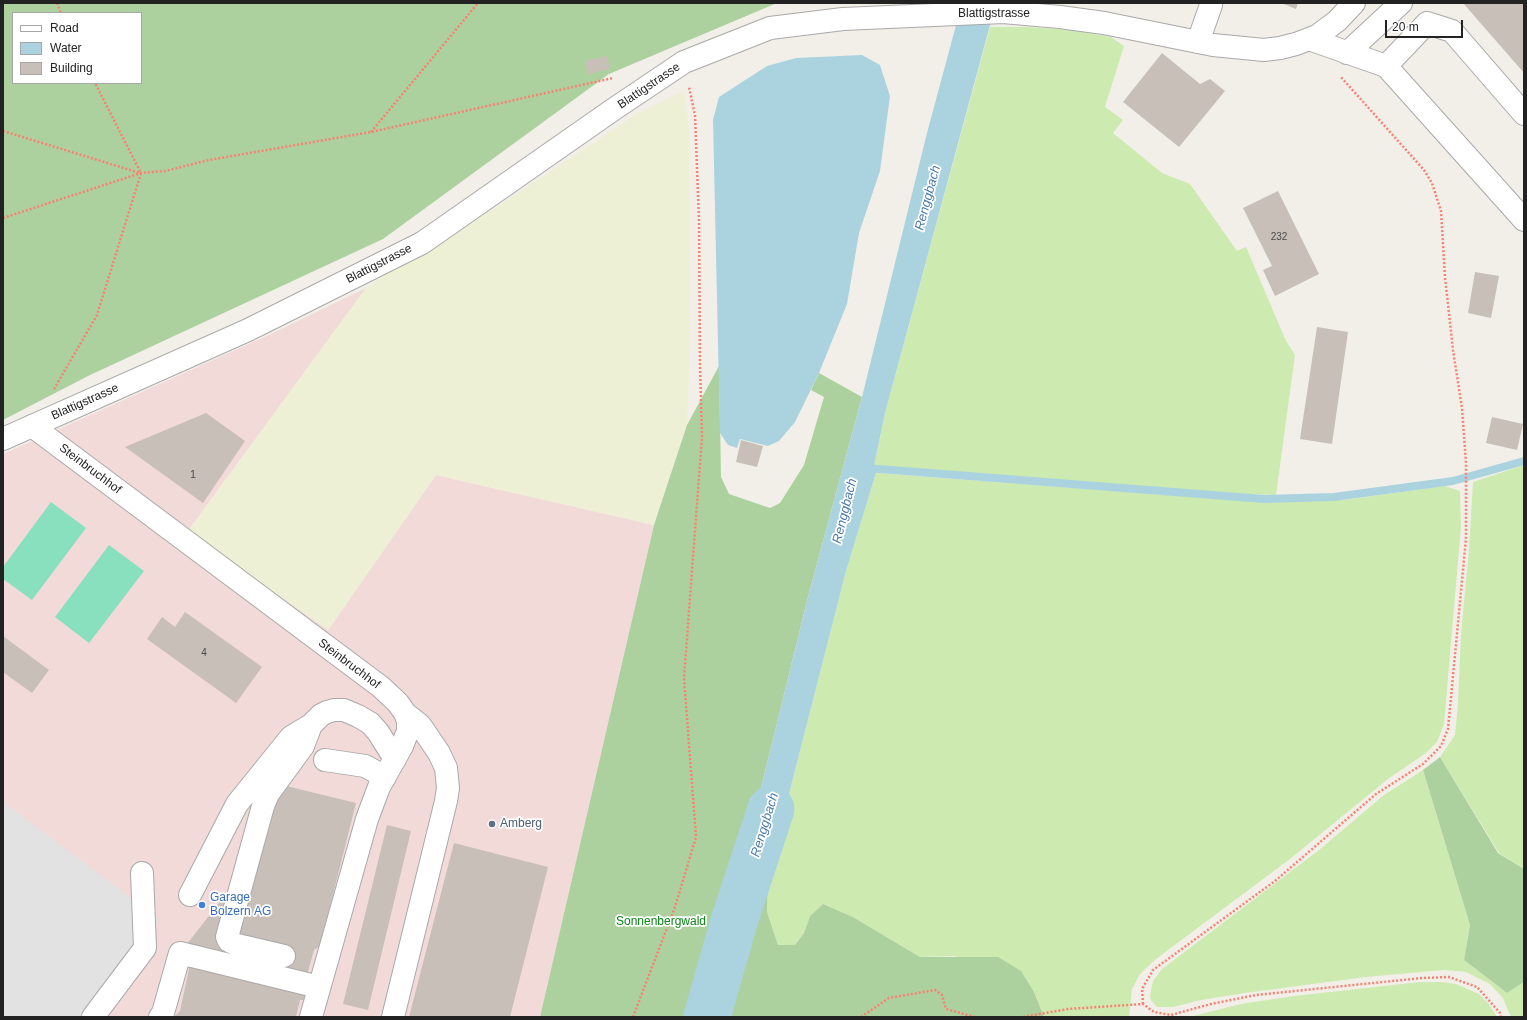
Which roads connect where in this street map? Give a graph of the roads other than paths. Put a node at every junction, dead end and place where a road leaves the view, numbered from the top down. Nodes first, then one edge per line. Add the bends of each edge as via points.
1 (1354, 3) edge
2 (1401, 3) edge
3 (1212, 5) dead end
4 (1309, 39) junction
5 (1198, 42) junction
6 (1347, 53) junction
7 (1386, 66) junction
8 (1524, 114) edge
9 (1524, 220) edge
10 (32, 426) junction
11 (3, 438) edge
12 (405, 714) junction
13 (311, 725) junction
14 (325, 760) dead end
15 (390, 768) junction
16 (142, 873) dead end
17 (190, 895) dead end
18 (284, 956) dead end
19 (320, 987) junction
20 (93, 1017) edge
21 (160, 1017) edge
22 (311, 1017) edge
23 (393, 1017) edge

1 - 4 street, Blattigstrasse via 1326,30
2 - 6 street
3 - 5 street
4 - 5 street, Blattigstrasse via 1264,50
4 - 6 street
5 - 10 street, Blattigstrasse via 1104,23 1003,12 844,19 770,28 684,62 422,242 248,330
6 - 7 street
7 - 8 street via 1427,23 1452,31
7 - 9 street
10 - 11 street, Blattigstrasse
10 - 12 street, Steinbruchhof via 381,687 398,702
12 - 15 street, Steinbruchhof via 408,731
12 - 23 street via 420,725 439,752 446,768 448,788
13 - 15 street via 321,715 334,710 344,710 358,716 370,723 378,732
13 - 17 street via 291,737 237,804
13 - 18 street via 303,746 268,794 263,806 227,937 237,945
14 - 15 street
15 - 19 street, Steinbruchhof via 378,787 367,818
16 - 20 street via 146,948
19 - 21 street via 180,953
19 - 22 street, Steinbruchhof

